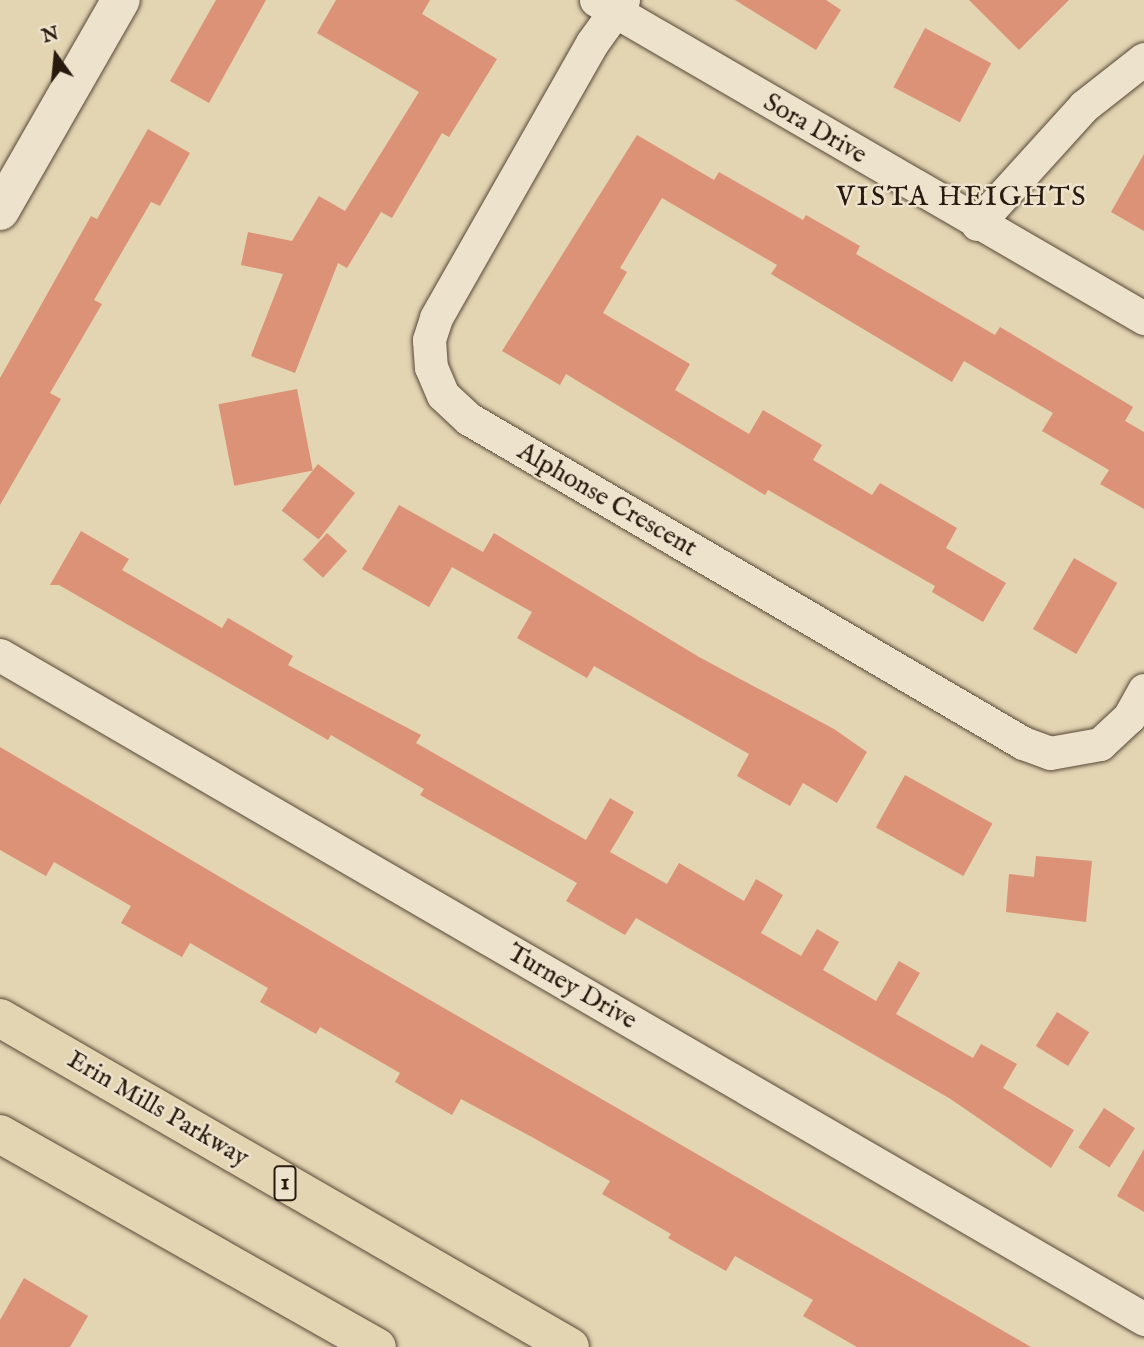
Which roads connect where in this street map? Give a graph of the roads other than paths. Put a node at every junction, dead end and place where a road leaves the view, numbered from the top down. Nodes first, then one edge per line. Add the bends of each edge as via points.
1 (121, 0) edge
2 (611, 4) edge
3 (1144, 59) edge
4 (0, 211) edge
5 (977, 224) junction
6 (1144, 318) edge
7 (0, 655) edge
8 (1144, 690) edge
9 (0, 1018) edge
10 (0, 1134) edge
11 (1144, 1319) edge
12 (377, 1347) edge
13 (570, 1347) edge

1 - 4 street
2 - 5 street, Sora Drive
2 - 8 street, Alphonse Crescent via 436,318 429,340 431,366 443,395 469,419 1023,743 1050,752 1100,744 1129,717
3 - 5 street via 1084,107
5 - 6 street, Sora Drive
7 - 11 street, Turney Drive
9 - 13 main road, Erin Mills Parkway / 1
10 - 12 main road

